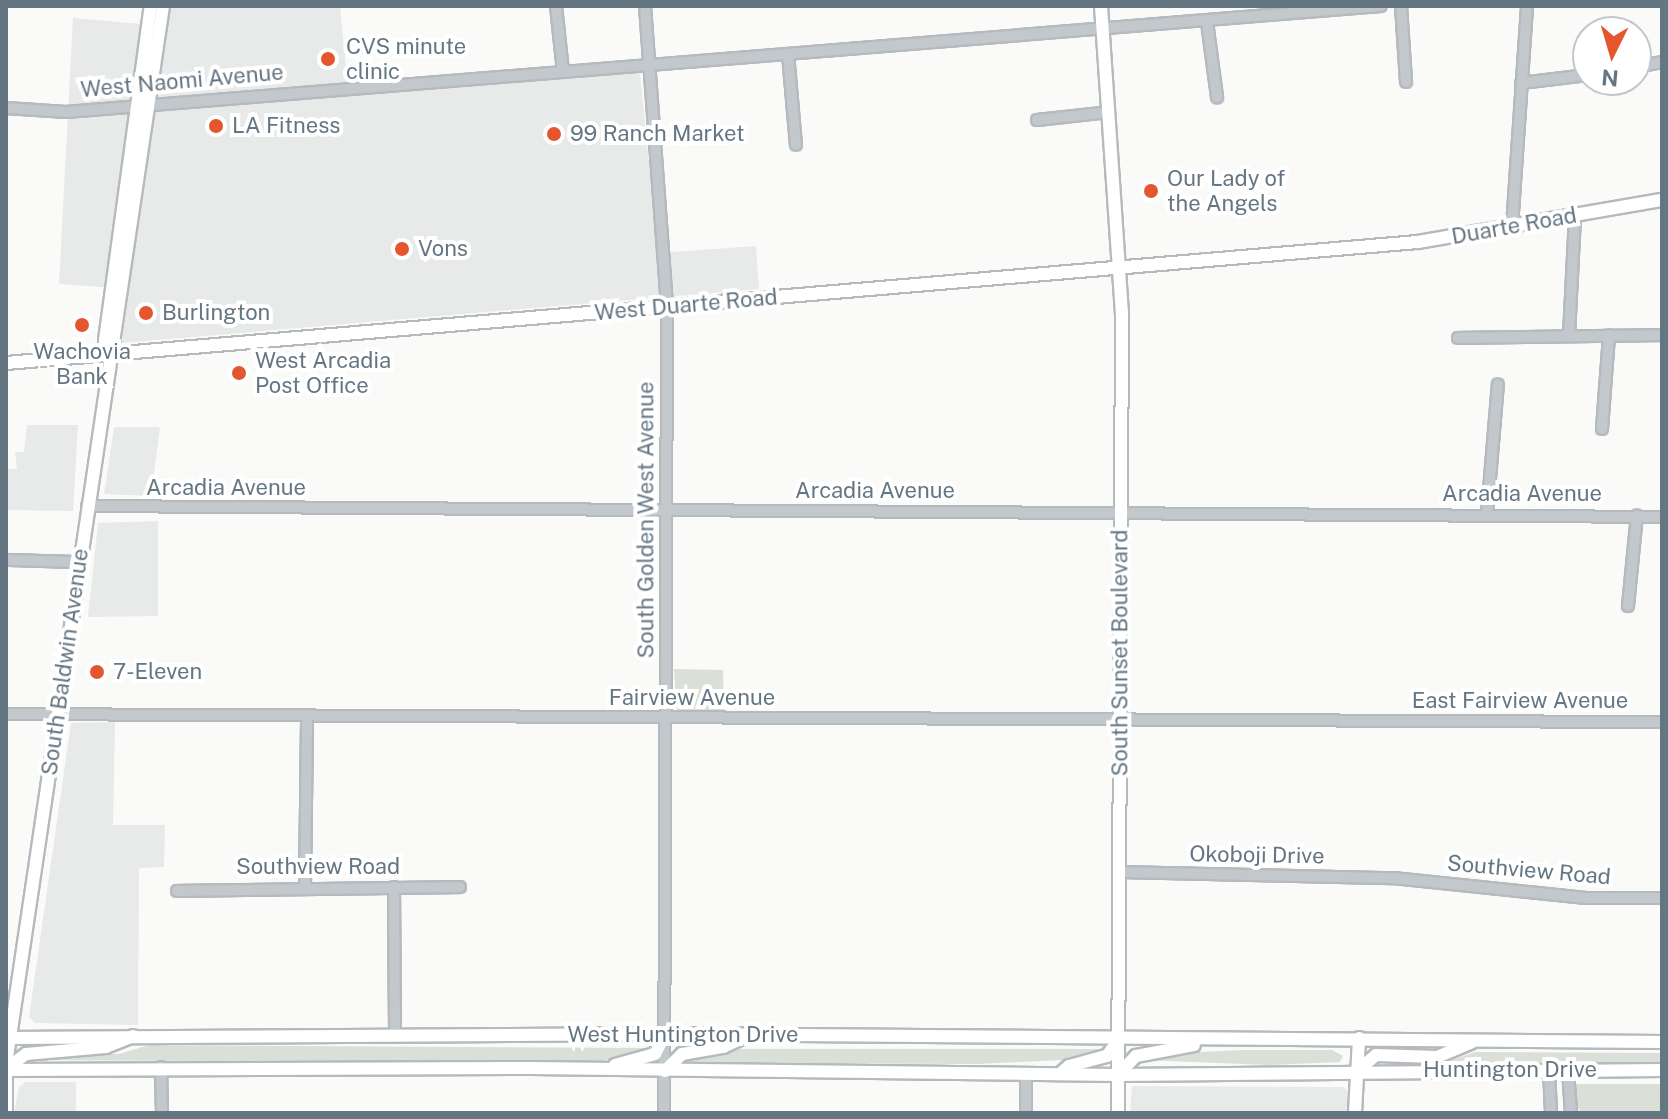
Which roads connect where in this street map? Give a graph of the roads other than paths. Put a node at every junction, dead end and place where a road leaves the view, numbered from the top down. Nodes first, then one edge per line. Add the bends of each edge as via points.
1 (151, 6) edge
2 (163, 6) edge
3 (556, 6) edge
4 (645, 6) edge
5 (1101, 6) edge
6 (1381, 6) edge
7 (1401, 6) edge
8 (1527, 6) edge
9 (1207, 22) junction
10 (1103, 30) junction
11 (788, 54) junction
12 (649, 64) junction
13 (563, 71) junction
14 (1572, 77) edge
15 (1406, 82) dead end
16 (1521, 83) junction
17 (1217, 97) dead end
18 (143, 103) junction
19 (6, 108) edge
20 (1109, 112) junction
21 (1037, 120) dead end
22 (796, 145) dead end
23 (1662, 200) edge
24 (1575, 216) junction
25 (1512, 227) junction
26 (1366, 246) joint
27 (1121, 267) junction
28 (667, 307) junction
29 (1569, 335) junction
30 (1609, 335) junction
31 (1662, 335) edge
32 (1458, 338) dead end
33 (108, 355) junction
34 (6, 363) edge
35 (1498, 384) dead end
36 (1602, 429) dead end
37 (87, 506) junction
38 (668, 511) junction
39 (1120, 513) junction
40 (1487, 514) junction
41 (1637, 515) junction
42 (1662, 517) edge
43 (6, 560) edge
44 (79, 562) junction
45 (1628, 606) dead end
46 (6, 714) edge
47 (57, 714) junction
48 (307, 716) junction
49 (667, 717) junction
50 (1121, 720) junction
51 (1378, 721) joint
52 (1662, 722) edge
53 (1120, 872) junction
54 (1393, 878) joint
55 (305, 886) junction
56 (394, 887) junction
57 (460, 887) dead end
58 (177, 891) dead end
59 (1662, 898) edge
60 (139, 1033) junction
61 (665, 1034) junction
62 (395, 1035) junction
63 (747, 1035) junction
64 (1359, 1038) junction
65 (7, 1039) edge
66 (1212, 1039) junction
67 (1118, 1040) junction
68 (1475, 1040) junction
69 (1662, 1042) edge
70 (161, 1067) junction
71 (6, 1069) edge
72 (603, 1069) junction
73 (1549, 1070) junction
74 (1568, 1070) junction
75 (1662, 1070) edge
76 (665, 1071) junction
77 (1357, 1071) junction
78 (1026, 1074) junction
79 (1060, 1074) junction
80 (1118, 1075) junction
81 (6, 1113) edge
82 (162, 1113) edge
83 (664, 1113) edge
84 (1026, 1113) edge
85 (1118, 1113) edge
86 (1355, 1113) edge
87 (1551, 1113) edge
88 (1571, 1113) edge

1 - 18 main road, South Baldwin Avenue
2 - 18 main road, South Baldwin Avenue
3 - 13 street
4 - 12 street, South Golden West Avenue
5 - 10 main road, South Sunset Boulevard
6 - 9 street, West Naomi Avenue
7 - 15 street
8 - 16 street
9 - 10 street, West Naomi Avenue
9 - 17 street
10 - 11 street, West Naomi Avenue
10 - 20 main road, South Sunset Boulevard
11 - 12 street, West Naomi Avenue
11 - 22 street
12 - 13 street, West Naomi Avenue
12 - 28 street, South Golden West Avenue
13 - 18 street, West Naomi Avenue
14 - 16 street
16 - 25 street
18 - 19 street, West Naomi Avenue via 66,112
18 - 33 main road, South Baldwin Avenue via 115,341
20 - 21 street
20 - 27 main road, South Sunset Boulevard
23 - 24 main road, Duarte Road
24 - 25 main road, Duarte Road
24 - 29 street
25 - 26 main road, Duarte Road
26 - 27 main road, West Duarte Road
27 - 28 main road, West Duarte Road
27 - 39 main road, South Sunset Boulevard
28 - 33 main road, West Duarte Road
28 - 38 street, South Golden West Avenue
29 - 30 street
29 - 32 street
30 - 31 street
30 - 36 street
33 - 34 main road, West Duarte Road
33 - 37 main road, South Baldwin Avenue
35 - 40 street
37 - 38 street, Arcadia Avenue
37 - 44 main road, South Baldwin Avenue
38 - 39 street, Arcadia Avenue
38 - 49 street, South Golden West Avenue
39 - 40 street, Arcadia Avenue
39 - 50 main road, South Sunset Boulevard
40 - 41 street, Arcadia Avenue
41 - 42 street, Arcadia Avenue
41 - 45 street
43 - 44 street
44 - 47 main road, South Baldwin Avenue
46 - 47 street, Fairview Avenue
47 - 48 street, Fairview Avenue
47 - 65 main road, South Baldwin Avenue
48 - 49 street, Fairview Avenue
48 - 55 street
49 - 50 street, Fairview Avenue
49 - 61 street, South Golden West Avenue
50 - 51 street, Fairview Avenue
50 - 53 main road, South Sunset Boulevard
51 - 52 street, East Fairview Avenue
53 - 54 street, Okoboji Drive
53 - 67 main road, South Sunset Boulevard
54 - 59 street, Southview Road via 1586,898
55 - 56 street, Southview Road
55 - 58 street, Southview Road
56 - 57 street, Southview Road
56 - 62 street
60 - 62 main road, West Huntington Drive
60 - 65 main road, West Huntington Drive
60 - 71 main road via 106,1047 26,1054
61 - 62 main road, West Huntington Drive
61 - 63 main road, West Huntington Drive
61 - 72 main road via 655,1054
61 - 76 street, South Golden West Avenue
63 - 67 main road, West Huntington Drive
63 - 76 main road via 723,1047 682,1054
64 - 66 main road, West Huntington Drive
64 - 68 main road, Huntington Drive
64 - 77 main road
65 - 71 main road, South Baldwin Avenue
66 - 67 main road, West Huntington Drive
66 - 80 main road via 1136,1056
67 - 79 main road via 1107,1056 1069,1066
67 - 80 main road, South Sunset Boulevard
68 - 69 main road, Huntington Drive
68 - 77 main road via 1437,1057 1376,1055
70 - 71 main road, West Huntington Drive
70 - 72 main road, West Huntington Drive
70 - 82 street
71 - 81 main road, South Baldwin Avenue
72 - 76 main road, West Huntington Drive
73 - 74 main road, Huntington Drive
73 - 77 main road, Huntington Drive
73 - 87 street
74 - 75 main road, Huntington Drive
74 - 88 street
76 - 78 main road, West Huntington Drive
76 - 83 street, South Golden West Avenue
77 - 80 main road, West Huntington Drive
77 - 86 main road
78 - 79 main road, West Huntington Drive
78 - 84 street
79 - 80 main road, West Huntington Drive
80 - 85 main road, South Sunset Boulevard

